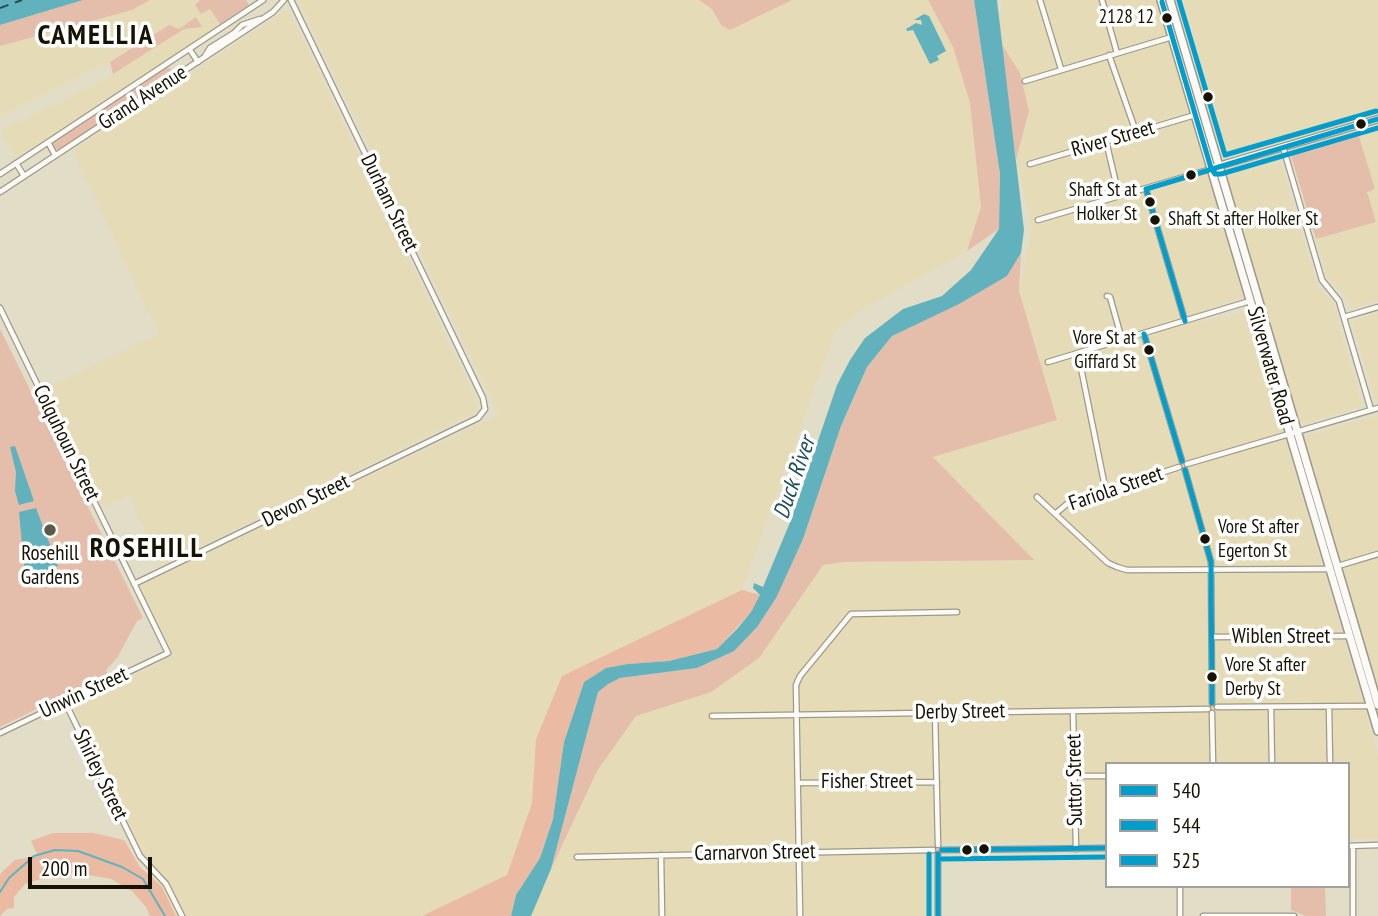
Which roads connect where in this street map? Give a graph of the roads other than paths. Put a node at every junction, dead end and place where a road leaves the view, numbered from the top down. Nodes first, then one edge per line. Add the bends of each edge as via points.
1 (264, 0) edge
2 (269, 0) edge
3 (284, 0) edge
4 (1040, 0) edge
5 (1102, 0) edge
6 (1161, 0) edge
7 (1170, 0) edge
8 (293, 3) edge
9 (256, 5) junction
10 (275, 11) junction
11 (265, 17) junction
12 (224, 26) junction
13 (232, 37) junction
14 (1172, 37) junction
15 (190, 50) junction
16 (1117, 53) junction
17 (1110, 55) junction
18 (200, 61) junction
19 (169, 64) junction
20 (1061, 69) junction
21 (181, 73) junction
22 (1025, 81) dead end
23 (1196, 115) junction
24 (1378, 119) edge
25 (1136, 132) junction
26 (1107, 141) junction
27 (47, 142) junction
28 (1283, 148) junction
29 (55, 155) junction
30 (16, 163) junction
31 (1030, 163) dead end
32 (1215, 168) junction
33 (0, 174) edge
34 (24, 176) junction
35 (1146, 189) junction
36 (0, 192) edge
37 (1119, 196) junction
38 (1038, 220) dead end
39 (1107, 296) dead end
40 (1251, 301) junction
41 (1378, 307) edge
42 (0, 308) edge
43 (1344, 317) junction
44 (1185, 321) junction
45 (1143, 334) junction
46 (1122, 340) junction
47 (1078, 353) junction
48 (1048, 362) dead end
49 (1378, 408) edge
50 (1371, 410) junction
51 (478, 418) joint
52 (1294, 433) junction
53 (1183, 465) junction
54 (1106, 492) junction
55 (1037, 497) dead end
56 (1055, 514) junction
57 (1378, 554) edge
58 (1334, 568) junction
59 (1211, 570) junction
60 (134, 584) junction
61 (957, 612) dead end
62 (1350, 636) junction
63 (1212, 637) junction
64 (168, 653) joint
65 (65, 702) junction
66 (1376, 703) edge
67 (1215, 705) junction
68 (1329, 707) junction
69 (1271, 708) junction
70 (1073, 711) junction
71 (1210, 711) junction
72 (935, 712) junction
73 (797, 714) junction
74 (712, 716) dead end
75 (1378, 731) edge
76 (0, 733) edge
77 (1213, 762) edge
78 (1272, 762) edge
79 (1330, 762) edge
80 (1075, 776) junction
81 (1105, 776) edge
82 (937, 782) junction
83 (798, 783) junction
84 (1378, 845) edge
85 (1351, 846) edge
86 (1105, 848) edge
87 (1076, 849) junction
88 (799, 851) junction
89 (938, 852) junction
90 (661, 855) junction
91 (577, 857) dead end
92 (1180, 888) edge
93 (182, 916) edge
94 (662, 916) edge
95 (800, 916) edge
96 (938, 916) edge
97 (1180, 916) edge
98 (1203, 916) edge
99 (1294, 916) edge
100 (1353, 916) edge

1 - 9 street, Grand Avenue
2 - 9 street
3 - 10 street, Grand Avenue
4 - 20 street
5 - 16 street
6 - 14 highway, Silverwater Road
7 - 32 highway, Silverwater Road
8 - 10 street, Durham Street
8 - 51 street, Durham Street via 484,398 485,409
9 - 11 street via 258,15
9 - 12 street, Grand Avenue
10 - 11 street, Grand Avenue
11 - 13 street, Grand Avenue
12 - 13 street
12 - 15 street, Grand Avenue
13 - 18 street, Grand Avenue
14 - 16 street
14 - 23 highway, Silverwater Road
15 - 18 street
15 - 19 street, Grand Avenue
16 - 17 street
17 - 20 street
17 - 25 street
18 - 21 street, Grand Avenue
19 - 21 street
19 - 27 street, Grand Avenue
20 - 22 street
21 - 29 street, Grand Avenue
23 - 25 street, River Street
23 - 32 highway, Silverwater Road
24 - 28 main road
25 - 26 street, River Street
26 - 31 street, River Street
26 - 37 street
27 - 29 street
27 - 30 street, Grand Avenue
28 - 32 main road
28 - 43 street via 1323,282 1338,299
29 - 34 street, Grand Avenue
30 - 33 street, Grand Avenue
30 - 34 street
32 - 35 street
32 - 40 highway, Silverwater Road
32 - 52 highway, Silverwater Road
34 - 36 street, Grand Avenue
35 - 37 street
35 - 44 street
37 - 38 street
39 - 46 street
40 - 44 street
40 - 52 highway, Silverwater Road
41 - 43 street
42 - 60 street, Colquhoun Street
43 - 50 street
44 - 45 street
45 - 46 street
45 - 53 street
46 - 47 street
47 - 48 street
47 - 54 street
49 - 50 street, Fariola Street
50 - 52 street, Fariola Street
51 - 60 street, Devon Street
52 - 53 street, Fariola Street
52 - 58 highway, Silverwater Road
53 - 54 street, Fariola Street
53 - 59 street
54 - 56 street, Fariola Street via 1064,505
55 - 56 street
56 - 59 street via 1117,567
57 - 58 street
58 - 59 street
58 - 62 highway, Silverwater Road
58 - 66 highway, Silverwater Road
59 - 63 street
60 - 64 street, Colquhoun Street
61 - 73 street via 851,614 800,676
62 - 63 street, Wiblen Street
62 - 66 highway, Silverwater Road
63 - 67 street
64 - 65 street, Unwin Street
65 - 76 street, Unwin Street
65 - 93 street, Shirley Street via 139,856 166,884
66 - 68 street
66 - 75 highway, Silverwater Road
67 - 69 street
67 - 71 street
68 - 69 street
68 - 79 street
69 - 78 street
70 - 71 street, Derby Street
70 - 72 street, Derby Street
70 - 80 street, Suttor Street
71 - 77 street
72 - 73 street, Derby Street
72 - 82 street
73 - 74 street, Derby Street
73 - 83 street
80 - 81 street
80 - 87 street, Suttor Street
82 - 83 street, Fisher Street
82 - 89 street
83 - 88 street
84 - 85 street
85 - 100 street
86 - 87 street, Carnarvon Street
87 - 89 street, Carnarvon Street
88 - 89 street, Carnarvon Street
88 - 90 street, Carnarvon Street
88 - 95 street
89 - 96 street
90 - 91 street, Carnarvon Street
90 - 94 street
92 - 97 street
98 - 99 street

